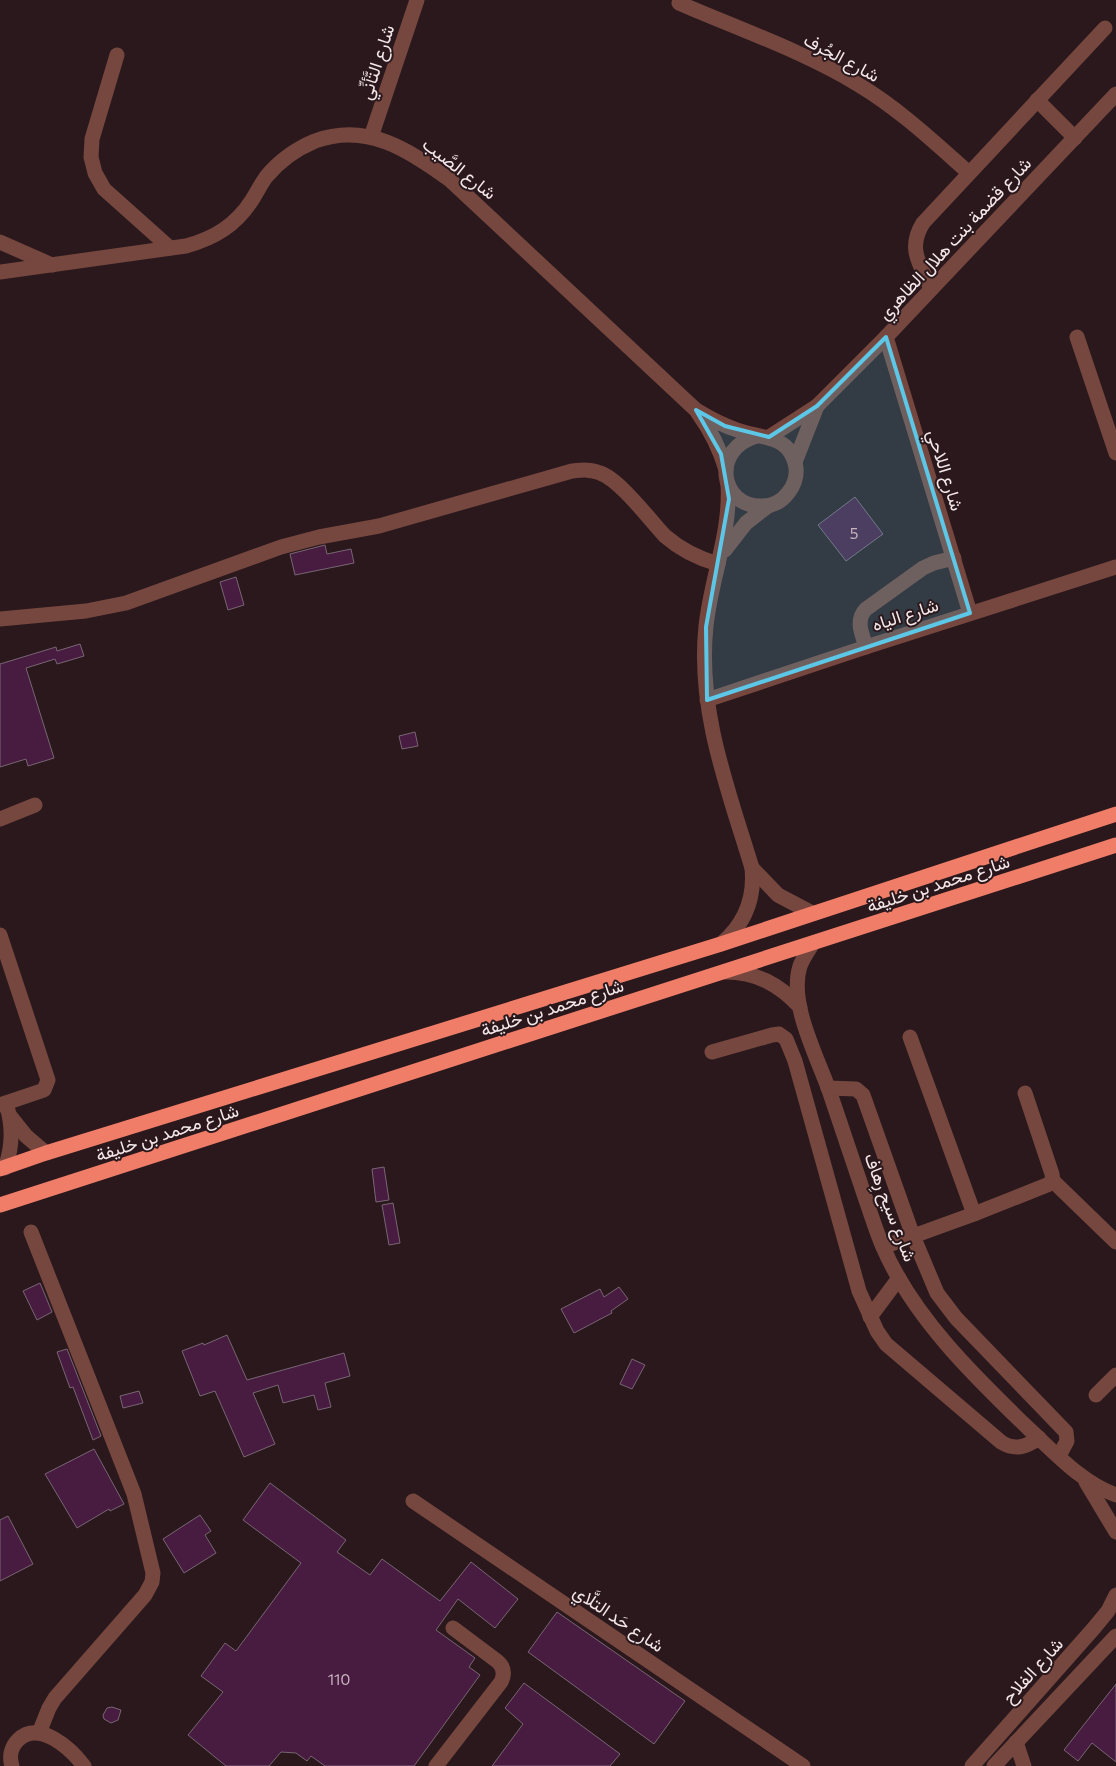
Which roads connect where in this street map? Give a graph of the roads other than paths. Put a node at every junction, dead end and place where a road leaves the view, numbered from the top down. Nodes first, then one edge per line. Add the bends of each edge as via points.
1 (417, 0) edge
2 (679, 3) dead end
3 (1105, 28) dead end
4 (117, 55) dead end
5 (1116, 94) edge
6 (1037, 100) junction
7 (371, 137) junction
8 (1075, 138) junction
9 (969, 173) junction
10 (0, 242) edge
11 (170, 248) junction
12 (52, 265) junction
13 (0, 272) edge
14 (931, 289) junction
15 (886, 337) junction
16 (1077, 337) dead end
17 (817, 406) junction
18 (696, 410) junction
19 (763, 436) junction
20 (1116, 453) edge
21 (795, 462) junction
22 (727, 477) junction
23 (768, 506) junction
24 (954, 558) junction
25 (719, 561) junction
26 (1116, 567) edge
27 (970, 613) junction
28 (0, 619) edge
29 (866, 647) junction
30 (707, 700) junction
31 (35, 805) dead end
32 (1116, 814) edge
33 (0, 818) edge
34 (1116, 844) edge
35 (752, 868) junction
36 (812, 913) junction
37 (0, 935) edge
38 (813, 943) junction
39 (721, 944) junction
40 (724, 972) junction
41 (800, 1007) junction
42 (910, 1037) dead end
43 (712, 1052) dead end
44 (814, 1054) junction
45 (795, 1061) junction
46 (828, 1088) junction
47 (1025, 1094) dead end
48 (5, 1108) edge
49 (46, 1153) junction
50 (3, 1168) edge
51 (1053, 1181) junction
52 (0, 1205) edge
53 (974, 1214) junction
54 (30, 1232) dead end
55 (913, 1236) junction
56 (1116, 1242) edge
57 (883, 1247) junction
58 (899, 1278) junction
59 (870, 1317) junction
60 (1116, 1375) edge
61 (1096, 1395) dead end
62 (1039, 1438) junction
63 (1058, 1456) junction
64 (1082, 1476) junction
65 (1116, 1494) edge
66 (413, 1501) dead end
67 (1116, 1532) edge
68 (1116, 1595) edge
69 (453, 1628) dead end
70 (1116, 1636) edge
71 (39, 1733) junction
72 (1016, 1742) junction
73 (12, 1766) edge
74 (84, 1766) edge
75 (436, 1766) edge
76 (803, 1766) edge
77 (972, 1766) edge
78 (994, 1766) edge
79 (1024, 1766) edge

1 - 7 street, شارع التَّأنِّي
2 - 9 street, شارع الجُرف via 846,77 899,113
3 - 6 street
4 - 11 street via 92,139 91,157 95,174 104,189
5 - 8 street, شارع قضمة بنت هلال الظاهري
6 - 8 street
6 - 9 street
7 - 11 street, شارع الصَّيب via 343,134 304,145 282,160 266,177 240,217 224,231 206,240
7 - 18 street, شارع الصَّيب via 411,153 450,180
8 - 14 street, شارع قضمة بنت هلال الظاهري
9 - 14 street via 917,233 915,251
10 - 12 street
11 - 12 street, شارع الصَّيب
12 - 13 street, شارع الصَّيب
14 - 15 street, شارع قضمة بنت هلال الظاهري
15 - 17 street, شارع قضمة بنت هلال الظاهري
15 - 24 street, شارع اللاحي
16 - 20 street
17 - 19 street, شارع قضمة بنت هلال الظاهري
17 - 21 street, شارع قضمة بنت هلال الظاهري
18 - 19 street, شارع الصَّيب via 725,426
18 - 22 street, شارع الصَّيب via 714,438
19 - 21 street via 790,450
19 - 22 street via 747,439 732,451
21 - 23 street via 791,489
22 - 23 street via 732,491 744,502
22 - 25 street via 728,514
23 - 25 street via 736,534
24 - 27 street, شارع اللاحي
24 - 29 street via 923,568 862,613 859,623
25 - 28 street via 695,557 674,544 613,480 601,473 572,471 379,526 289,544 126,603 86,611
25 - 30 street via 706,627 704,679
26 - 27 street, شارع الياه
27 - 29 street, شارع الياه
29 - 30 street, شارع الياه
30 - 35 street via 713,739
31 - 33 street
32 - 36 highway, شارع محمد بن خليفة
34 - 38 highway, شارع محمد بن خليفة
35 - 36 street via 778,895
35 - 39 street via 752,892 745,916
36 - 39 highway, شارع محمد بن خليفة
37 - 48 street via 48,1080 44,1090
38 - 40 highway, شارع محمد بن خليفة
38 - 41 street, شارع سيح رِهاف via 800,967 797,994
39 - 49 highway, شارع محمد بن خليفة
40 - 41 street via 745,973 766,980
40 - 52 highway, شارع محمد بن خليفة
41 - 44 street, شارع سيح رِهاف
42 - 53 street
43 - 45 street via 779,1034 786,1039
44 - 45 street
44 - 46 street, شارع سيح رِهاف
45 - 59 street via 859,1291
46 - 55 street via 856,1089 864,1095
46 - 57 street, شارع سيح رِهاف
47 - 51 street
48 - 49 street via 26,1136
48 - 50 street via 12,1142
49 - 50 highway, شارع محمد بن خليفة
51 - 53 street
51 - 56 street
53 - 55 street
54 - 71 street via 134,1494 153,1574 145,1595 55,1698
55 - 57 street
55 - 63 street via 929,1277 945,1305 1066,1432 1067,1441
57 - 58 street, شارع سيح رِهاف
58 - 59 street
58 - 62 street, شارع سيح رِهاف via 938,1334
59 - 62 street via 886,1344 1001,1442 1010,1448 1021,1447
60 - 61 street
62 - 63 street, شارع سيح رِهاف
63 - 64 street, شارع سيح رِهاف
64 - 65 street, شارع سيح رِهاف
64 - 67 street, شارع سيح رِهاف
66 - 76 street, شارع حَد التلَّاي
68 - 77 street, شارع الفلاح via 1094,1628
69 - 75 street via 498,1661 504,1673 501,1682
70 - 72 street, شارع الفلاح
71 - 73 street via 25,1735 15,1744 10,1757
71 - 74 street via 66,1748
72 - 78 street, شارع الفلاح
72 - 79 street

